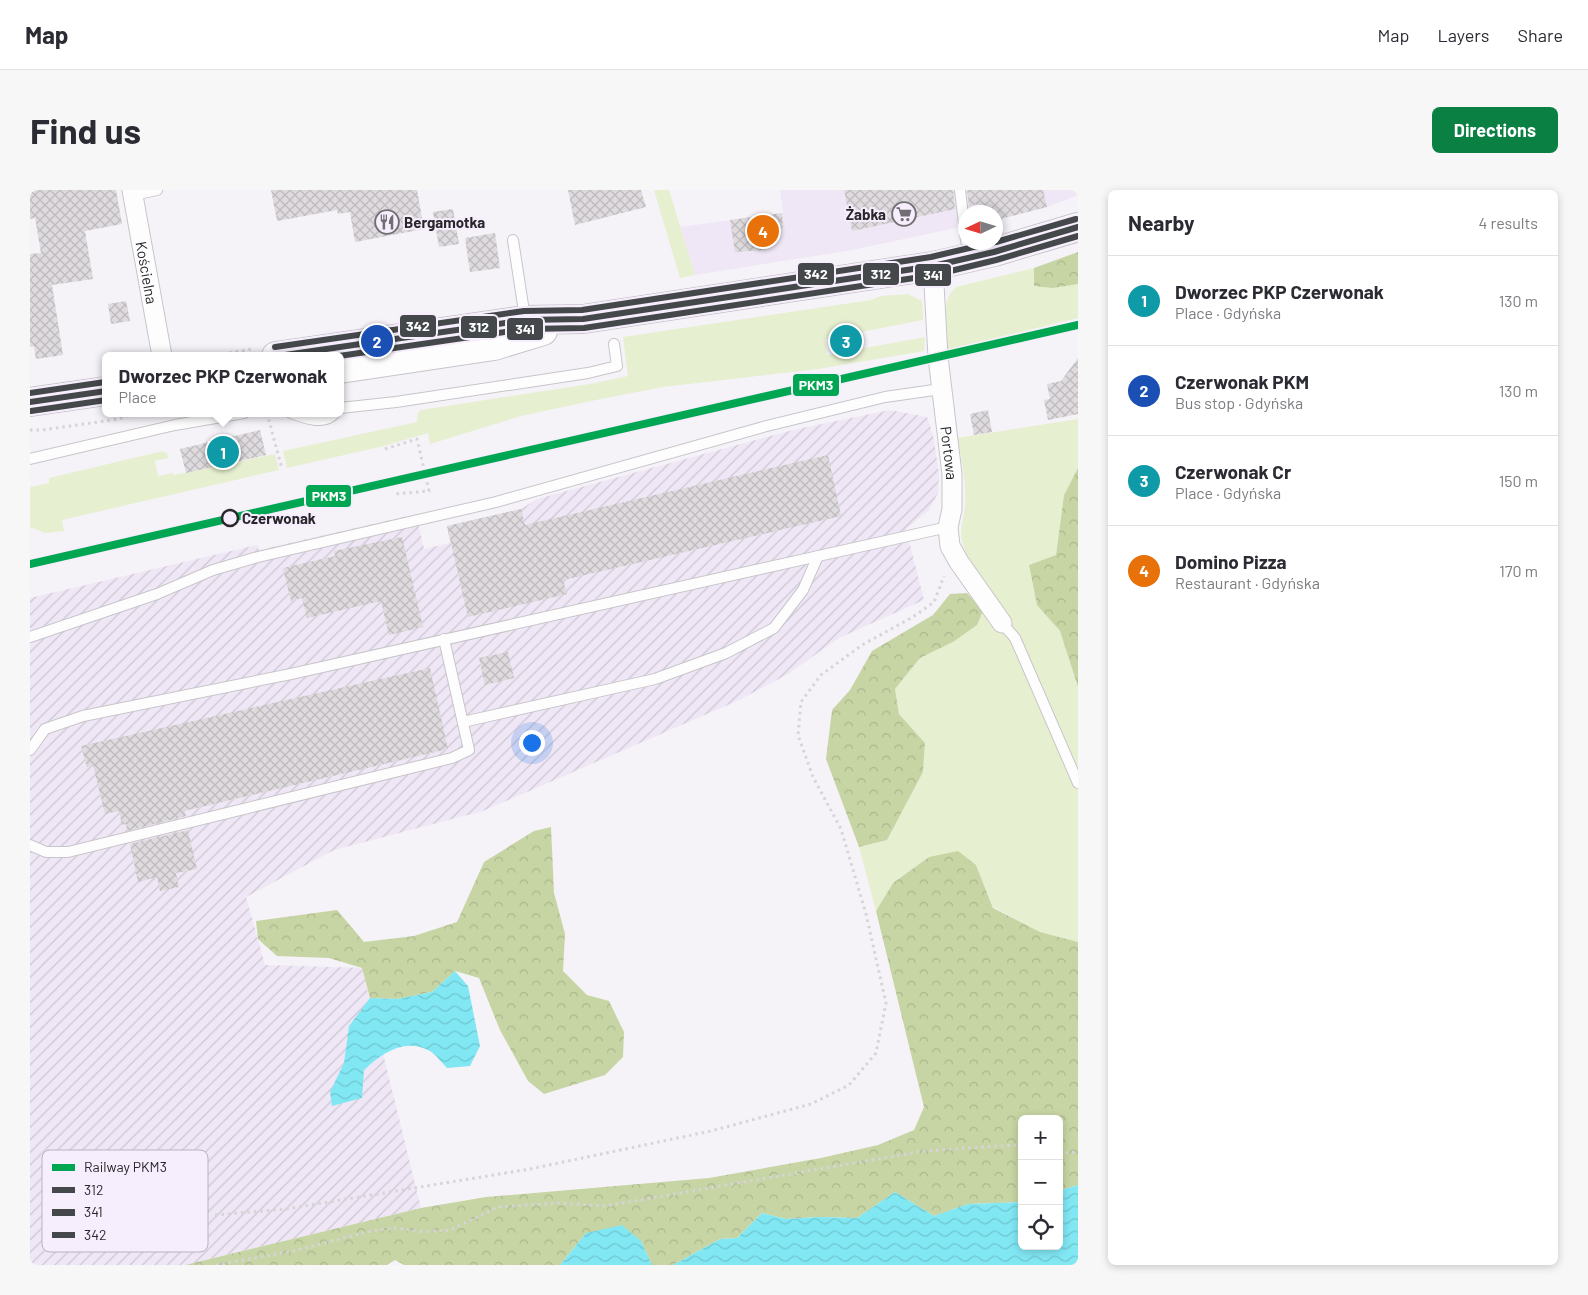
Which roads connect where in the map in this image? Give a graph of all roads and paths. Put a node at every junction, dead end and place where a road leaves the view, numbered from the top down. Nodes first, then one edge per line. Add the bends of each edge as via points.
1 (157, 190) edge
2 (960, 190) edge
3 (133, 192) edge
4 (962, 205) edge
5 (1078, 227) edge
6 (514, 240) dead end
7 (1003, 241) edge
8 (962, 250) edge
9 (933, 266) junction
10 (527, 328) junction
11 (614, 344) dead end
12 (161, 352) edge
13 (344, 356) edge
14 (941, 389) junction
15 (102, 392) edge
16 (30, 402) edge
17 (344, 408) edge
18 (124, 417) edge
19 (220, 417) edge
20 (268, 417) edge
21 (302, 417) edge
22 (328, 417) edge
23 (30, 430) edge
24 (385, 449) dead end
25 (30, 459) edge
26 (282, 469) dead end
27 (395, 494) dead end
28 (949, 536) junction
29 (818, 556) junction
30 (1002, 623) joint
31 (30, 637) edge
32 (444, 639) junction
33 (463, 722) junction
34 (30, 750) edge
35 (1078, 783) edge
36 (30, 845) edge
37 (1018, 1146) edge
38 (1078, 1152) edge
39 (1063, 1153) edge
40 (215, 1215) dead end
41 (216, 1265) edge

1 - 3 lane
2 - 4 lane
3 - 12 street, Kościelna
5 - 7 main road
6 - 10 lane
8 - 9 main road
9 - 10 main road
9 - 14 street, Portowa
10 - 13 main road
11 - 17 lane via 617,366 588,373
14 - 28 street, Portowa via 952,474
14 - 31 lane via 885,397 763,427 496,502 258,557 213,570 157,594
15 - 16 main road
18 - 23 path
19 - 25 lane
20 - 26 path
21 - 22 lane via 323,420
24 - 27 path via 417,439 428,491
28 - 29 lane
28 - 30 street via 958,562
28 - 40 path via 943,582 934,602 862,645 821,675 801,702 798,736 813,777 840,829 866,914 886,1003 876,1053 849,1085 811,1104 711,1131 530,1169 286,1209
29 - 32 lane
29 - 33 lane via 803,590 774,628 726,653 655,679
30 - 35 lane via 1015,638
32 - 33 lane
32 - 34 lane via 82,716 45,729
33 - 36 lane via 469,750 452,758 68,852 46,852
37 - 41 path via 923,1151 606,1206 559,1203 498,1207 450,1230 423,1232 396,1228 371,1231 293,1251
38 - 39 path

